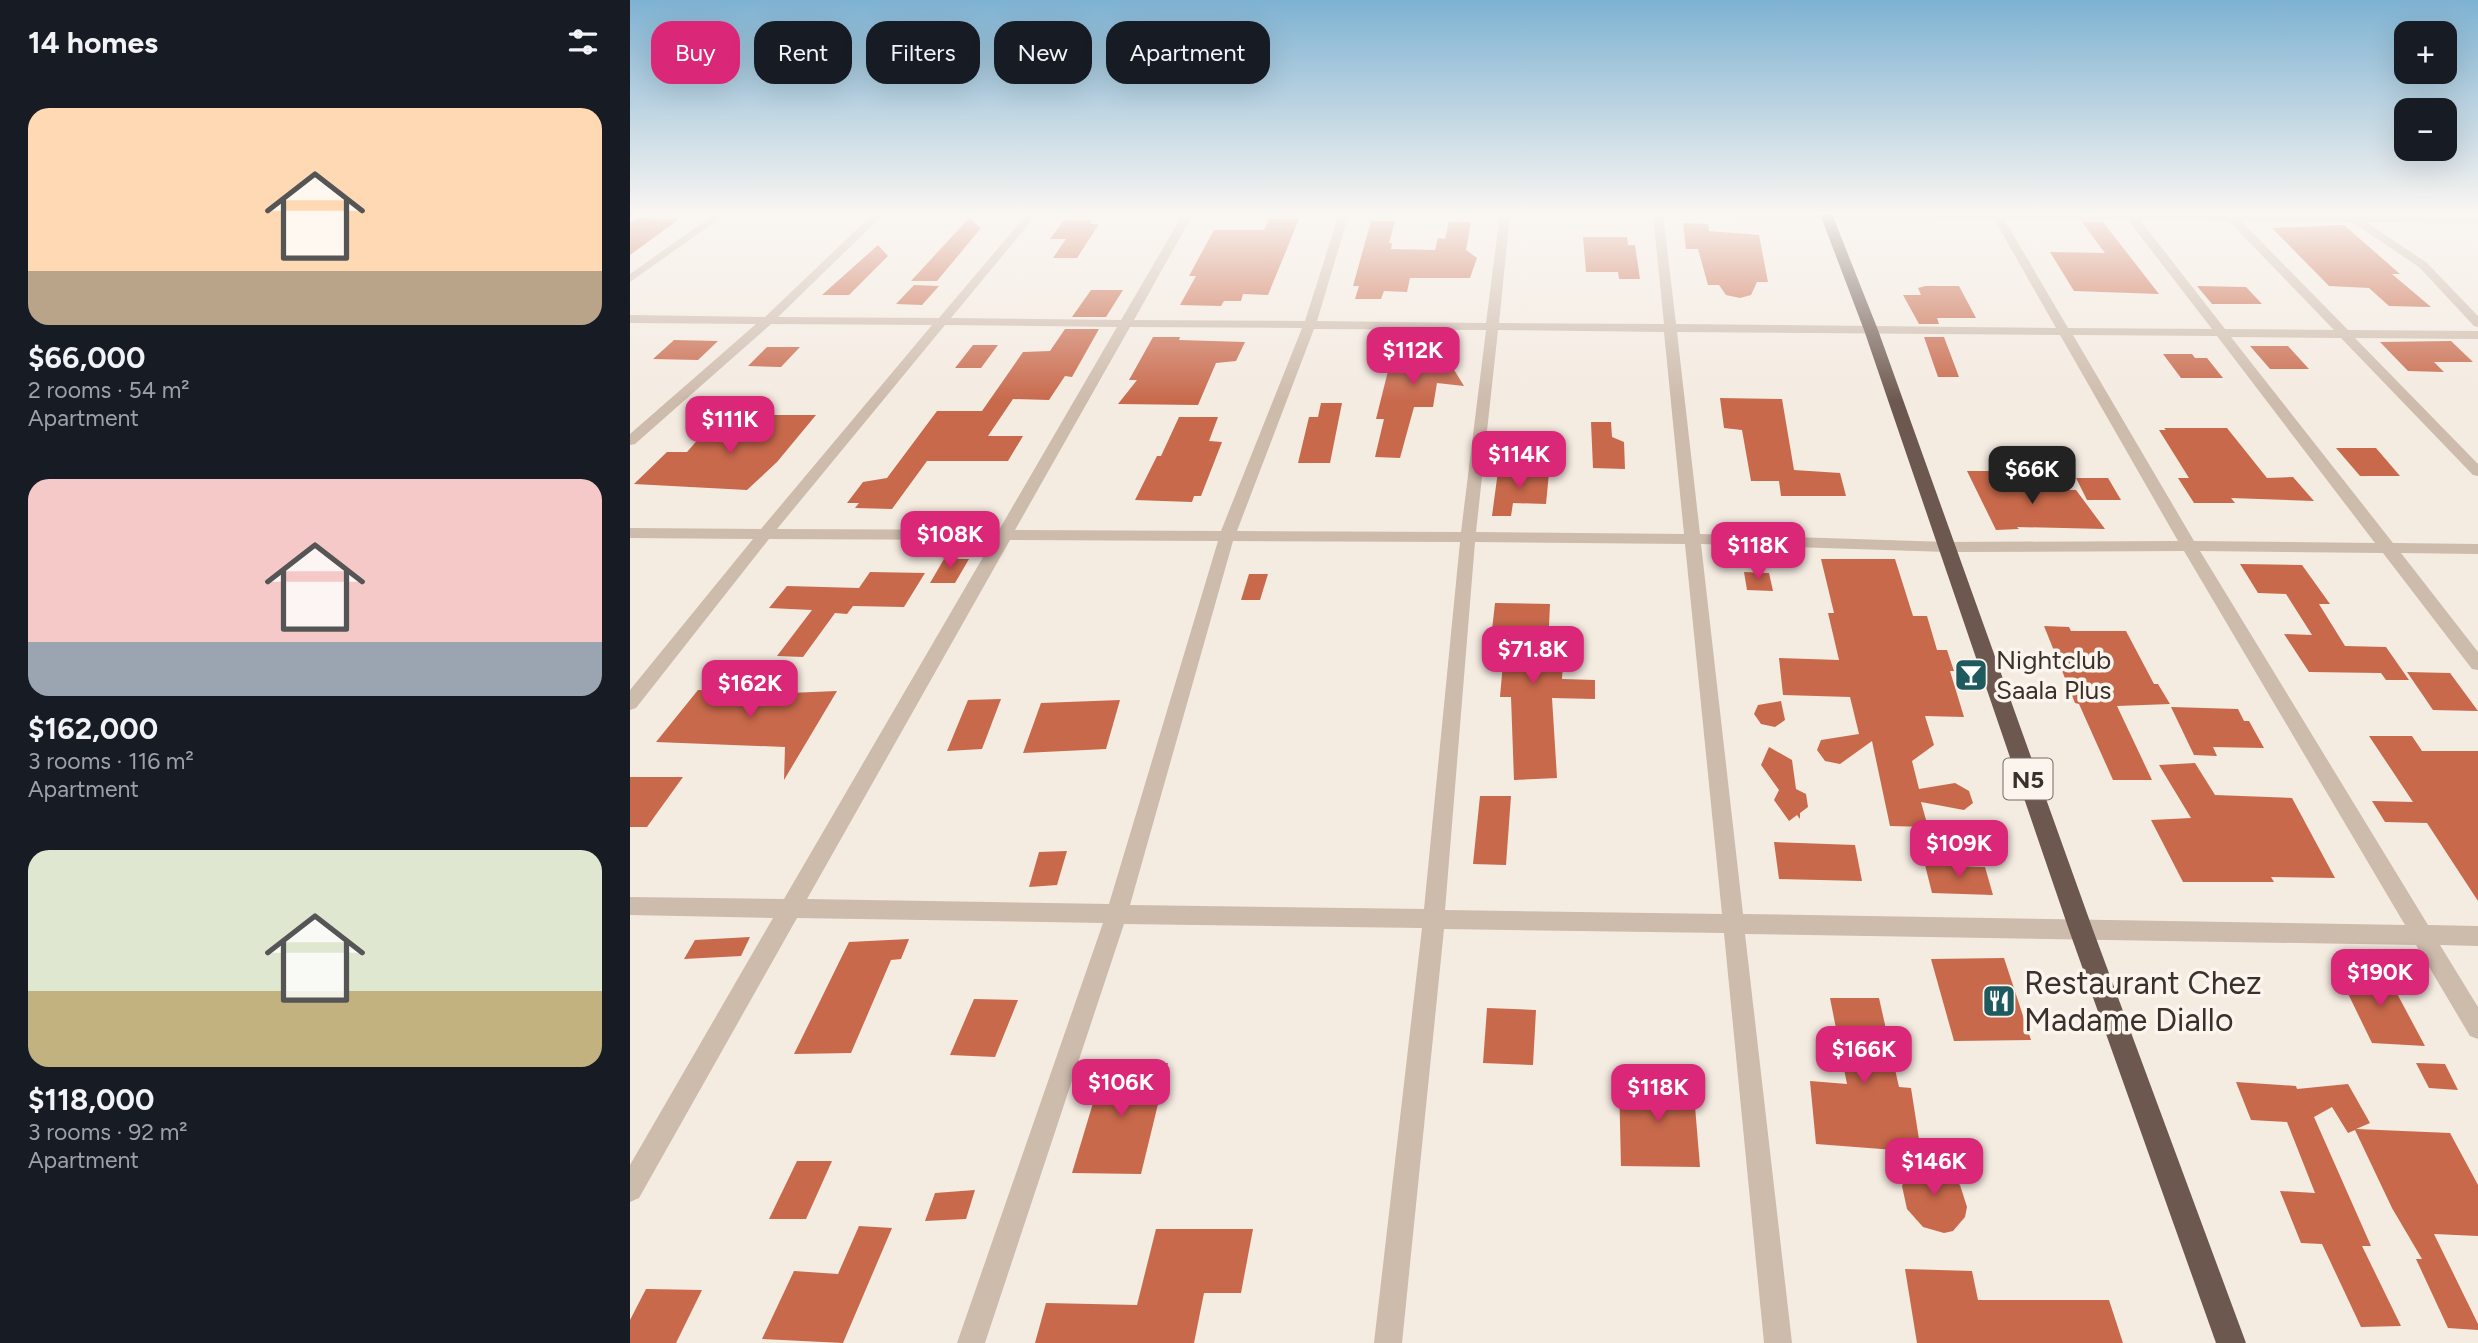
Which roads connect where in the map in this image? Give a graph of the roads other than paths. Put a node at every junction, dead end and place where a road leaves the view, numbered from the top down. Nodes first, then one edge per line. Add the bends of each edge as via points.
1 (813, 277) edge
2 (980, 277) edge
3 (1152, 277) edge
4 (1325, 277) edge
5 (1497, 277) edge
6 (1665, 277) edge
7 (1851, 277) edge
8 (2033, 277) edge
9 (2179, 277) edge
10 (2289, 277) edge
11 (2434, 277) edge
12 (630, 318) edge
13 (768, 320) junction
14 (943, 322) junction
15 (1126, 323) junction
16 (2478, 323) edge
17 (1310, 324) junction
18 (1491, 326) junction
19 (1670, 328) junction
20 (1871, 330) junction
21 (2065, 332) junction
22 (2223, 333) junction
23 (2345, 334) junction
24 (2478, 335) edge
25 (630, 441) edge
26 (2478, 472) edge
27 (630, 533) edge
28 (763, 536) junction
29 (1005, 536) junction
30 (1227, 536) junction
31 (1468, 537) junction
32 (1692, 539) junction
33 (2189, 546) junction
34 (1947, 547) junction
35 (2386, 548) junction
36 (2478, 549) edge
37 (2478, 664) edge
38 (630, 703) edge
39 (630, 906) edge
40 (791, 908) junction
41 (1117, 914) junction
42 (1434, 919) junction
43 (1733, 924) junction
44 (2081, 930) junction
45 (2421, 935) junction
46 (2478, 936) edge
47 (2478, 1028) edge
48 (630, 1189) edge
49 (971, 1343) edge
50 (1388, 1343) edge
51 (1778, 1343) edge
52 (2231, 1343) edge

1 - 13 street
2 - 14 street
3 - 15 street
4 - 17 street
5 - 18 street
6 - 19 street
7 - 20 highway, N5
8 - 21 street
9 - 22 street
10 - 23 street
11 - 16 street
12 - 13 street
13 - 14 street
13 - 25 street
14 - 15 street
14 - 28 street
15 - 17 street
15 - 29 street
17 - 18 street
17 - 30 street
18 - 19 street
18 - 31 street
19 - 20 street
19 - 32 street
20 - 21 street
20 - 34 highway, N5
21 - 22 street
21 - 33 street
22 - 23 street
22 - 35 street
23 - 24 street
23 - 26 street
27 - 28 street
28 - 29 street
28 - 38 street
29 - 30 street
29 - 40 street
30 - 31 street
30 - 41 street
31 - 32 street
31 - 42 street
32 - 34 street
32 - 43 street
33 - 34 street
33 - 35 street
33 - 45 street
34 - 44 highway, N5
35 - 36 street
35 - 37 street
39 - 40 street
40 - 41 street
40 - 48 street
41 - 42 street
41 - 49 street
42 - 43 street
42 - 50 street
43 - 44 street
43 - 51 street
44 - 45 street
44 - 52 highway, N5
45 - 46 street
45 - 47 street

